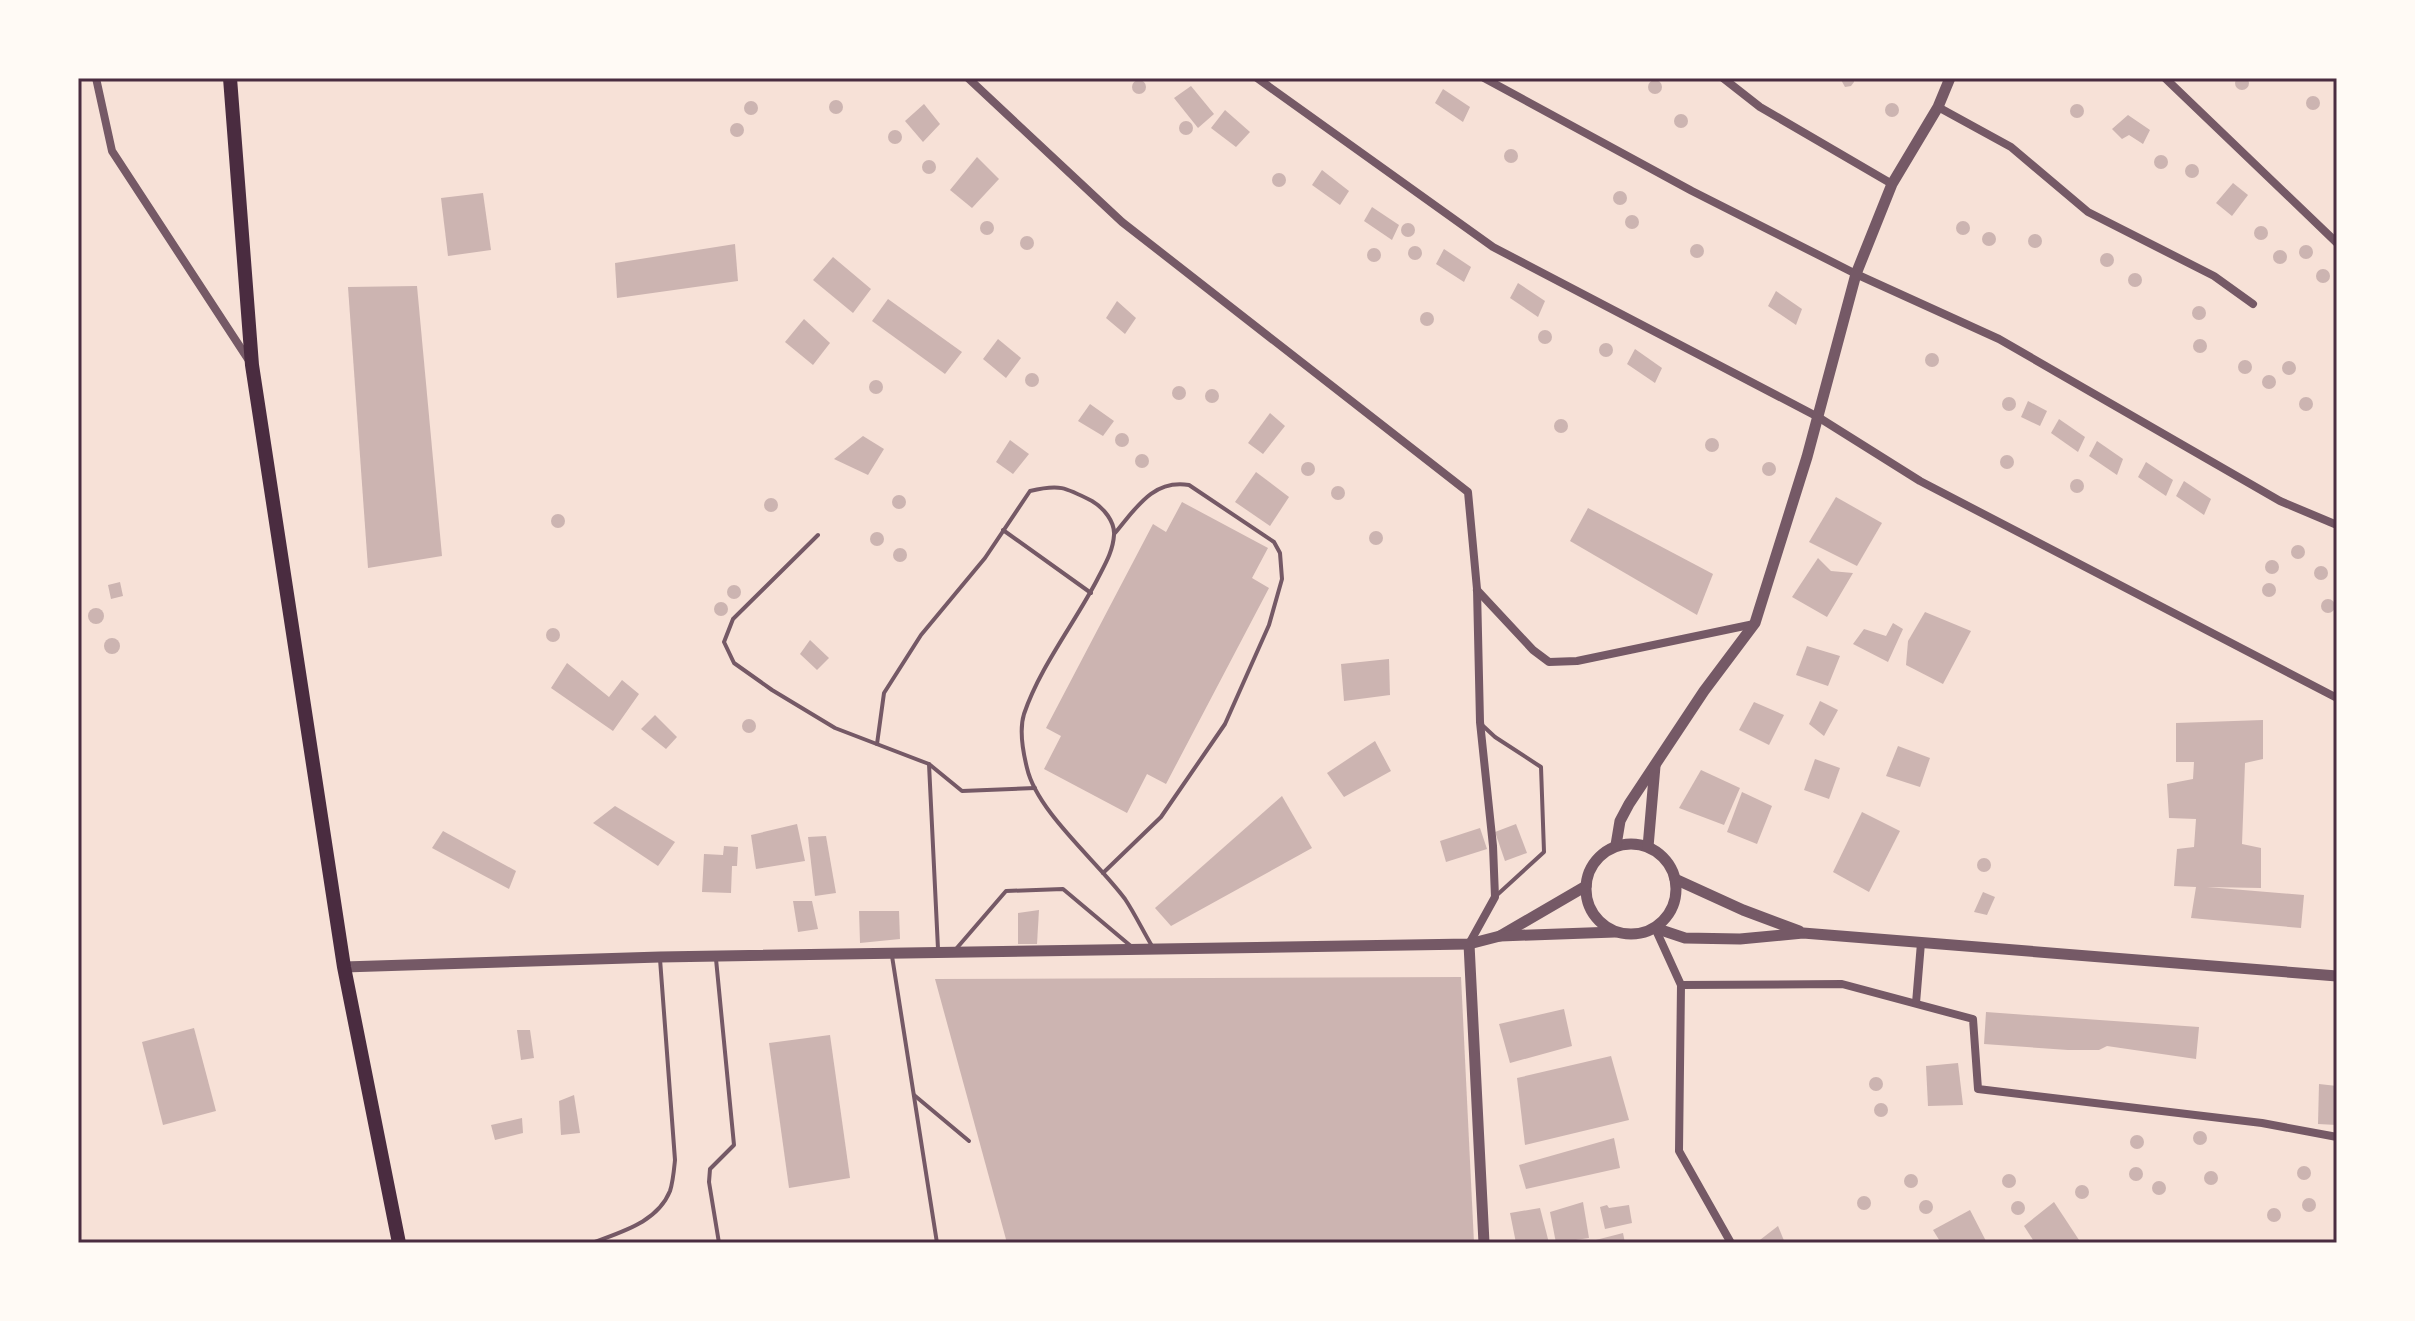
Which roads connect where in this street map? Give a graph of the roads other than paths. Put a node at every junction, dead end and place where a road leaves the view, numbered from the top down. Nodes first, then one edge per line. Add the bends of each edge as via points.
1 (96, 78) edge
2 (230, 78) edge
3 (968, 78) edge
4 (1257, 78) edge
5 (1484, 78) edge
6 (1723, 78) edge
7 (1950, 78) edge
8 (2165, 78) edge
9 (1938, 107) junction
10 (1892, 184) junction
11 (2337, 243) edge
12 (1856, 274) junction
13 (2253, 304) dead end
14 (252, 365) junction
15 (1818, 417) junction
16 (2337, 525) edge
17 (1003, 530) junction
18 (1115, 533) junction
19 (818, 535) dead end
20 (1477, 589) junction
21 (1091, 593) junction
22 (1755, 623) junction
23 (2337, 698) edge
24 (1480, 722) junction
25 (877, 744) junction
26 (929, 764) junction
27 (1655, 766) junction
28 (1035, 788) junction
29 (1616, 845) junction
30 (1648, 847) junction
31 (1102, 873) junction
32 (1675, 879) junction
33 (1586, 886) junction
34 (1495, 897) junction
35 (1655, 928) junction
36 (1615, 932) junction
37 (1803, 933) junction
38 (1500, 936) junction
39 (1921, 943) junction
40 (1469, 944) junction
41 (1137, 950) junction
42 (1155, 950) junction
43 (938, 953) junction
44 (953, 953) junction
45 (891, 954) junction
46 (716, 956) junction
47 (660, 957) junction
48 (344, 967) junction
49 (2337, 976) edge
50 (1681, 985) junction
51 (1916, 1003) junction
52 (912, 1093) junction
53 (2337, 1137) edge
54 (969, 1141) dead end
55 (399, 1243) edge
56 (592, 1243) edge
57 (719, 1243) edge
58 (937, 1243) edge
59 (1484, 1243) edge
60 (1731, 1243) edge

1 - 14 street via 112,151
2 - 14 highway
3 - 20 street via 1122,222 1468,492
4 - 15 street via 1493,247
5 - 12 street
6 - 10 street via 1760,107
7 - 9 street
8 - 11 street
9 - 10 street
9 - 13 street via 2011,147 2088,212 2214,276
10 - 12 street
12 - 15 street
12 - 16 street via 1999,339 2280,501
14 - 48 highway
15 - 22 street
15 - 23 street via 1920,481
17 - 18 lane via 1030,491 1055,485 1099,505
17 - 21 lane
17 - 25 lane via 921,635 884,693
18 - 21 lane
18 - 31 lane via 1154,489 1189,485 1274,542 1282,579 1269,625 1225,724 1161,817
19 - 25 lane via 733,619 724,642 734,663 772,690 835,728
20 - 22 street via 1549,662 1577,661
20 - 24 street
21 - 28 lane via 1023,716 1027,770
22 - 27 street
24 - 34 street
24 - 34 lane via 1541,767 1544,852
25 - 26 lane
26 - 28 lane via 962,791
26 - 43 lane
27 - 29 street via 1620,821
27 - 30 street
28 - 31 lane
29 - 30 street
29 - 33 street via 1597,860
30 - 32 street via 1669,865
31 - 42 lane via 1125,899
32 - 35 street via 1673,907
32 - 37 street
33 - 36 street via 1593,913
33 - 38 street
34 - 40 street
35 - 36 street via 1642,934
35 - 37 street via 1685,938
35 - 50 street
36 - 38 street
37 - 39 street
38 - 40 street
39 - 49 street
39 - 51 street
40 - 42 street
40 - 59 street
41 - 42 street
41 - 44 street
41 - 44 lane via 1063,889 1006,891
43 - 44 street
43 - 45 street
45 - 46 street
45 - 52 lane
46 - 47 street
46 - 57 lane via 734,1145 710,1169
47 - 48 street
47 - 56 lane via 675,1160 670,1192 636,1226
48 - 55 highway
50 - 51 street via 1842,984
50 - 60 street via 1679,1151
51 - 53 street via 1973,1019 1978,1089
52 - 54 lane
52 - 58 lane

